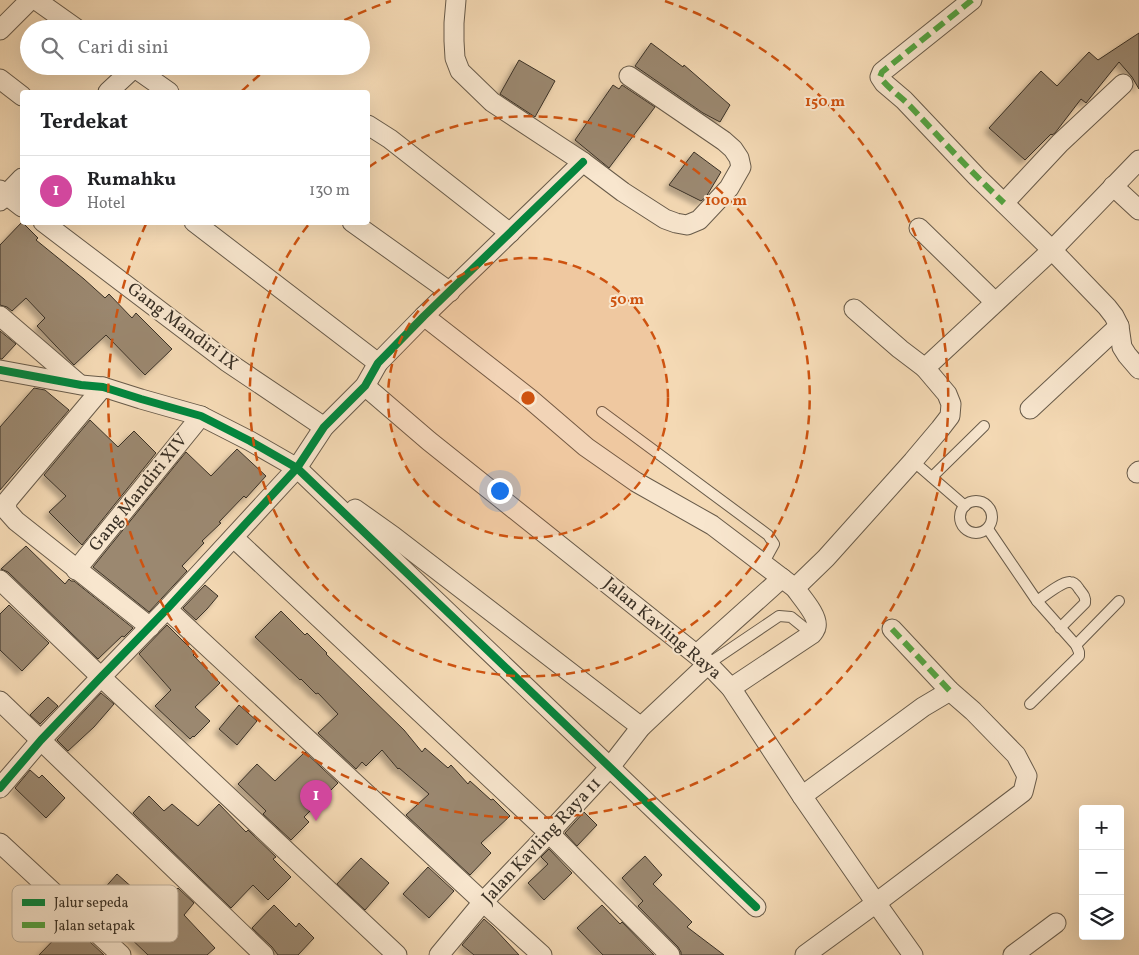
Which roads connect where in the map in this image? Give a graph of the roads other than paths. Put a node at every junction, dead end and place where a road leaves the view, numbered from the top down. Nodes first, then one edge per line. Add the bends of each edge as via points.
1 (30, 0) edge
2 (36, 0) edge
3 (456, 0) edge
4 (972, 0) edge
5 (64, 20) edge
6 (0, 30) edge
7 (126, 75) edge
8 (145, 75) edge
9 (629, 76) dead end
10 (0, 79) edge
11 (1123, 84) dead end
12 (110, 90) edge
13 (166, 90) edge
14 (20, 94) edge
15 (370, 126) edge
16 (1139, 160) edge
17 (583, 162) junction
18 (20, 180) edge
19 (1113, 186) junction
20 (2, 195) edge
21 (1004, 203) junction
22 (20, 206) edge
23 (1139, 210) edge
24 (47, 225) edge
25 (198, 225) edge
26 (356, 225) edge
27 (919, 228) dead end
28 (510, 233) junction
29 (1052, 250) junction
30 (450, 292) junction
31 (995, 302) junction
32 (854, 309) dead end
33 (0, 316) edge
34 (424, 316) junction
35 (1119, 326) junction
36 (378, 363) junction
37 (924, 368) junction
38 (1139, 369) edge
39 (0, 370) edge
40 (81, 385) junction
41 (365, 386) junction
42 (103, 387) junction
43 (1030, 409) dead end
44 (602, 412) dead end
45 (201, 416) junction
46 (984, 426) dead end
47 (324, 427) junction
48 (913, 461) junction
49 (297, 468) junction
50 (932, 477) junction
51 (965, 506) junction
52 (988, 529) junction
53 (234, 538) junction
54 (387, 542) junction
55 (762, 564) junction
56 (76, 570) junction
57 (0, 580) edge
58 (788, 583) junction
59 (1037, 601) junction
60 (1119, 601) dead end
61 (168, 609) junction
62 (150, 628) junction
63 (1060, 628) junction
64 (892, 629) dead end
65 (812, 634) junction
66 (1076, 645) junction
67 (703, 659) junction
68 (101, 677) junction
69 (731, 688) junction
70 (950, 692) junction
71 (0, 701) edge
72 (1030, 704) dead end
73 (641, 727) junction
74 (41, 740) junction
75 (610, 767) junction
76 (0, 788) edge
77 (802, 796) junction
78 (549, 833) junction
79 (0, 843) edge
80 (45, 885) edge
81 (483, 902) junction
82 (876, 903) junction
83 (756, 907) dead end
84 (1056, 923) dead end
85 (107, 942) edge
86 (121, 955) edge
87 (264, 955) edge
88 (397, 955) edge
89 (439, 955) edge
90 (542, 955) edge
91 (670, 955) edge
92 (805, 955) edge
93 (913, 955) edge
94 (1013, 955) edge

1 - 6 street
2 - 5 street
3 - 17 street via 454,41 460,71 492,102
4 - 21 street via 880,76
7 - 12 street
8 - 13 street
9 - 17 street via 733,149 741,167 737,176 699,220 687,225 665,219
10 - 14 street
11 - 21 street via 1060,143
15 - 28 street
16 - 19 street
17 - 28 street
18 - 20 street
19 - 23 street
19 - 29 street
20 - 22 street
21 - 29 street
24 - 47 street, Gang Mandiri IX via 226,361
25 - 36 street
26 - 30 street
27 - 31 street
28 - 30 street
29 - 31 street
29 - 35 street via 1107,307
30 - 34 street
31 - 37 street
32 - 37 street, Jalan Kavling Raya 11
33 - 40 street
34 - 36 street
34 - 55 street via 586,447 636,482 712,525
35 - 38 street via 1122,347
35 - 43 street
36 - 41 street
37 - 48 street, Jalan Kavling Raya 11 via 947,394 951,404 950,416
39 - 40 street
40 - 42 street
41 - 47 street
41 - 67 street, Jalan Kavling Raya via 429,441
42 - 45 street
42 - 56 street via 6,506 16,521
44 - 55 lane via 768,535 774,544
45 - 49 street
45 - 56 street, Gang Mandiri XIV
46 - 50 lane
47 - 49 street
48 - 50 lane
48 - 58 street, Jalan Kavling Raya 11 via 826,558
49 - 53 street
49 - 54 street
50 - 51 lane
51 - 52 lane via 976,501 987,506 992,517
51 - 52 lane via 960,518 965,529 976,533
52 - 59 lane
53 - 61 street
53 - 78 street
54 - 73 street
54 - 75 street
55 - 58 street
56 - 62 street
57 - 68 street
58 - 65 street via 813,615 816,628
58 - 67 street, Jalan Kavling Raya 11
59 - 63 lane
59 - 63 lane via 1063,583 1075,583 1084,595 1085,603
60 - 66 lane
61 - 62 street
61 - 81 street
62 - 68 street
63 - 66 lane
64 - 70 street
65 - 67 lane via 791,617 779,616
65 - 69 street
66 - 72 lane via 1079,656
67 - 69 street, Jalan Kavling Raya
67 - 73 street, Jalan Kavling Raya 11
68 - 74 street
68 - 88 street
69 - 77 street, Jalan Kavling Raya
70 - 77 street via 923,706
70 - 82 street via 973,710 1016,755 1027,776 1023,792
71 - 74 street
73 - 75 street, Jalan Kavling Raya 11
74 - 76 street
74 - 87 street
75 - 78 street, Jalan Kavling Raya 11
75 - 83 street
77 - 82 street, Jalan Kavling Raya
78 - 81 street, Jalan Kavling Raya 11
78 - 91 street
79 - 80 street
81 - 89 street, Jalan Kavling Raya 11
81 - 90 street
82 - 92 street
82 - 93 street, Jalan Kavling Raya
84 - 94 street
85 - 86 street

